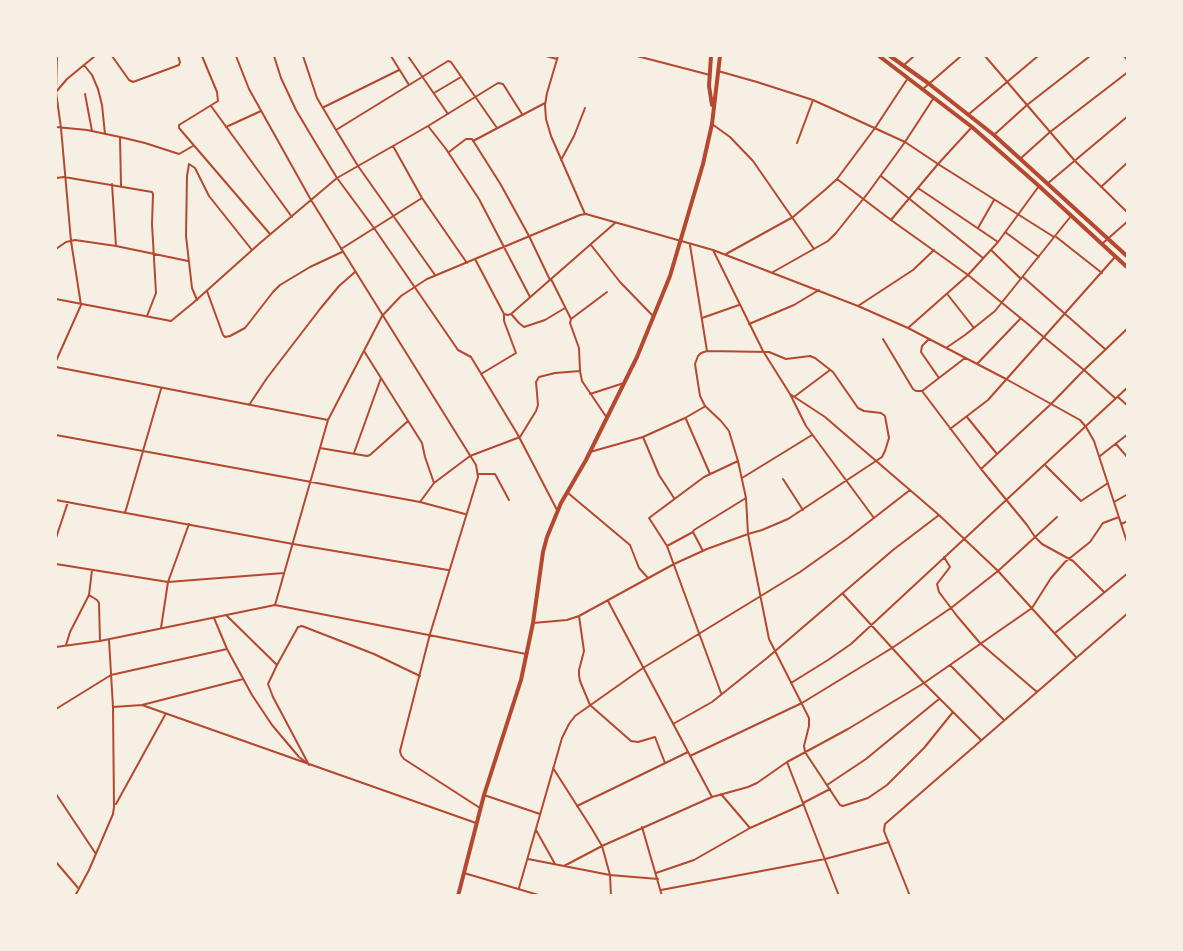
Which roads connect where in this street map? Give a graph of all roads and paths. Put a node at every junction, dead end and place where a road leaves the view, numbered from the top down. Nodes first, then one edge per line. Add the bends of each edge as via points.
1 (57, 56) edge
2 (85, 56) edge
3 (112, 56) edge
4 (178, 56) edge
5 (202, 56) edge
6 (236, 56) edge
7 (274, 56) edge
8 (303, 56) edge
9 (391, 56) edge
10 (408, 56) edge
11 (546, 56) edge
12 (637, 56) edge
13 (711, 56) edge
14 (720, 56) edge
15 (879, 56) edge
16 (890, 56) edge
17 (914, 56) edge
18 (961, 56) edge
19 (985, 56) edge
20 (1038, 56) edge
21 (1090, 56) edge
22 (1124, 56) edge
23 (94, 57) edge
24 (557, 57) edge
25 (1128, 61) edge
26 (84, 65) junction
27 (904, 65) junction
28 (399, 70) junction
29 (718, 71) junction
30 (1128, 72) edge
31 (710, 75) junction
32 (422, 77) junction
33 (461, 77) junction
34 (908, 78) junction
35 (1007, 81) junction
36 (928, 83) junction
37 (409, 85) junction
38 (923, 89) junction
39 (56, 92) edge
40 (434, 93) junction
41 (85, 94) dead end
42 (476, 98) junction
43 (934, 98) junction
44 (813, 100) junction
45 (545, 103) junction
46 (1027, 105) junction
47 (211, 106) junction
48 (323, 107) junction
49 (585, 108) dead end
50 (261, 111) junction
51 (713, 112) junction
52 (448, 114) junction
53 (522, 114) junction
54 (969, 115) junction
55 (1128, 116) edge
56 (712, 124) junction
57 (428, 126) junction
58 (56, 127) edge
59 (972, 127) junction
60 (61, 128) junction
61 (226, 128) junction
62 (497, 128) junction
63 (875, 128) junction
64 (336, 130) junction
65 (92, 131) junction
66 (1050, 132) junction
67 (105, 134) junction
68 (994, 135) junction
69 (120, 136) junction
70 (473, 141) junction
71 (905, 142) junction
72 (797, 143) dead end
73 (393, 146) junction
74 (192, 148) junction
75 (448, 152) junction
76 (1020, 159) junction
77 (561, 160) junction
78 (1076, 161) junction
79 (1128, 162) edge
80 (938, 164) junction
81 (358, 166) junction
82 (56, 168) edge
83 (881, 176) junction
84 (64, 177) junction
85 (337, 178) junction
86 (837, 179) junction
87 (112, 184) junction
88 (1047, 184) junction
89 (121, 186) junction
90 (1039, 186) junction
91 (1101, 187) junction
92 (918, 188) junction
93 (422, 198) junction
94 (864, 198) junction
95 (908, 198) junction
96 (311, 200) junction
97 (994, 200) junction
98 (1128, 213) edge
99 (586, 214) junction
100 (1018, 215) junction
101 (394, 216) junction
102 (1072, 216) junction
103 (292, 217) junction
104 (793, 217) junction
105 (891, 220) junction
106 (1128, 221) edge
107 (615, 223) junction
108 (374, 228) junction
109 (978, 228) junction
110 (1005, 232) junction
111 (270, 235) junction
112 (529, 236) junction
113 (1055, 236) junction
114 (1108, 238) junction
115 (70, 241) junction
116 (681, 241) junction
117 (998, 242) junction
118 (690, 243) junction
119 (1102, 244) junction
120 (590, 245) junction
121 (116, 246) junction
122 (505, 246) junction
123 (56, 249) edge
124 (814, 249) junction
125 (252, 250) junction
126 (342, 250) junction
127 (713, 250) junction
128 (934, 250) junction
129 (990, 250) junction
130 (726, 254) junction
131 (153, 255) junction
132 (1115, 257) junction
133 (1128, 257) edge
134 (983, 258) junction
135 (1039, 258) junction
136 (475, 259) junction
137 (187, 261) junction
138 (467, 263) junction
139 (1128, 268) edge
140 (355, 272) junction
141 (773, 272) junction
142 (1102, 273) junction
143 (968, 275) junction
144 (435, 276) junction
145 (1022, 278) junction
146 (550, 280) junction
147 (415, 287) junction
148 (819, 290) junction
149 (207, 291) junction
150 (607, 292) dead end
151 (948, 295) junction
152 (530, 297) junction
153 (56, 299) edge
154 (197, 300) junction
155 (1002, 303) junction
156 (81, 305) junction
157 (740, 305) junction
158 (858, 306) junction
159 (565, 308) junction
160 (504, 314) junction
161 (511, 314) junction
162 (1065, 314) junction
163 (382, 315) junction
164 (147, 316) junction
165 (654, 317) junction
166 (702, 318) junction
167 (1021, 318) junction
168 (571, 319) junction
169 (749, 324) junction
170 (908, 328) junction
171 (974, 328) junction
172 (1128, 328) edge
173 (1044, 337) junction
174 (883, 339) dead end
175 (929, 339) junction
176 (946, 348) junction
177 (1106, 349) junction
178 (364, 351) junction
179 (707, 351) junction
180 (762, 351) junction
181 (965, 358) junction
182 (56, 361) edge
183 (977, 364) junction
184 (56, 367) edge
185 (830, 370) junction
186 (1084, 370) junction
187 (580, 371) junction
188 (482, 374) junction
189 (381, 378) junction
190 (939, 378) junction
191 (1006, 379) junction
192 (624, 383) junction
193 (1128, 387) edge
194 (161, 388) junction
195 (922, 391) junction
196 (590, 394) junction
197 (790, 394) junction
198 (794, 397) junction
199 (1117, 398) junction
200 (1051, 404) junction
201 (249, 405) junction
202 (705, 406) junction
203 (1128, 406) edge
204 (967, 417) junction
205 (607, 418) junction
206 (685, 418) junction
207 (328, 420) junction
208 (408, 421) junction
209 (1086, 427) junction
210 (950, 429) junction
211 (1128, 434) edge
212 (56, 435) edge
213 (812, 435) junction
214 (520, 437) junction
215 (643, 437) junction
216 (1116, 444) junction
217 (320, 448) junction
218 (143, 452) junction
219 (590, 452) junction
220 (354, 453) junction
221 (997, 454) junction
222 (470, 456) junction
223 (1100, 456) junction
224 (1128, 458) edge
225 (738, 461) junction
226 (877, 461) junction
227 (1044, 465) junction
228 (981, 469) junction
229 (478, 474) junction
230 (710, 474) junction
231 (742, 478) junction
232 (783, 479) dead end
233 (848, 480) junction
234 (310, 482) junction
235 (434, 483) junction
236 (1108, 483) junction
237 (910, 490) junction
238 (567, 493) junction
239 (1128, 494) edge
240 (674, 498) junction
241 (746, 498) junction
242 (1006, 499) junction
243 (56, 500) edge
244 (509, 500) dead end
245 (68, 502) junction
246 (420, 502) junction
247 (1114, 502) junction
248 (557, 510) junction
249 (803, 510) junction
250 (125, 513) junction
251 (466, 514) junction
252 (939, 515) junction
253 (1056, 517) dead end
254 (1119, 517) junction
255 (874, 518) junction
256 (1128, 521) edge
257 (189, 524) junction
258 (1121, 524) junction
259 (693, 532) junction
260 (748, 534) junction
261 (1035, 537) junction
262 (56, 538) edge
263 (964, 539) junction
264 (293, 544) junction
265 (1128, 545) edge
266 (667, 546) junction
267 (703, 551) junction
268 (944, 557) junction
269 (1068, 559) junction
270 (56, 564) edge
271 (674, 564) junction
272 (92, 570) junction
273 (449, 571) junction
274 (998, 572) junction
275 (284, 573) junction
276 (1128, 573) edge
277 (648, 578) junction
278 (168, 582) junction
279 (1104, 592) junction
280 (842, 594) junction
281 (88, 595) junction
282 (761, 596) junction
283 (608, 601) junction
284 (275, 605) junction
285 (951, 608) junction
286 (1032, 608) junction
287 (1128, 613) edge
288 (226, 615) junction
289 (579, 616) junction
290 (214, 618) junction
291 (533, 623) junction
292 (871, 625) junction
293 (162, 628) junction
294 (699, 633) junction
295 (1055, 633) junction
296 (430, 634) junction
297 (109, 639) junction
298 (100, 641) junction
299 (980, 643) junction
300 (66, 645) junction
301 (56, 647) edge
302 (892, 648) junction
303 (227, 649) junction
304 (775, 652) junction
305 (526, 654) junction
306 (1077, 657) junction
307 (277, 665) junction
308 (950, 665) junction
309 (643, 668) junction
310 (111, 675) junction
311 (420, 676) junction
312 (243, 679) junction
313 (791, 683) junction
314 (924, 683) junction
315 (1037, 692) junction
316 (721, 694) junction
317 (940, 699) junction
318 (802, 703) junction
319 (142, 705) junction
320 (590, 705) junction
321 (113, 706) junction
322 (56, 709) edge
323 (953, 712) junction
324 (165, 714) junction
325 (1004, 720) junction
326 (673, 724) junction
327 (981, 740) junction
328 (688, 752) junction
329 (805, 752) junction
330 (690, 756) junction
331 (787, 762) junction
332 (665, 763) junction
333 (309, 765) junction
334 (553, 768) junction
335 (829, 787) junction
336 (56, 794) edge
337 (721, 794) junction
338 (484, 795) junction
339 (712, 797) junction
340 (803, 804) junction
341 (577, 806) junction
342 (114, 807) junction
343 (480, 808) junction
344 (540, 814) junction
345 (476, 823) junction
346 (642, 827) junction
347 (750, 828) junction
348 (536, 830) junction
349 (889, 842) junction
350 (602, 846) junction
351 (96, 854) junction
352 (528, 859) junction
353 (825, 859) junction
354 (56, 862) edge
355 (555, 864) junction
356 (564, 866) junction
357 (464, 873) junction
358 (656, 873) junction
359 (610, 875) junction
360 (658, 879) junction
361 (519, 888) junction
362 (79, 889) junction
363 (661, 890) junction
364 (75, 896) edge
365 (458, 896) edge
366 (542, 896) edge
367 (611, 896) edge
368 (662, 896) edge
369 (839, 896) edge
370 (910, 896) edge

1 - 39 street
2 - 23 street
3 - 4 street via 133,82 179,65
5 - 47 street via 217,92 218,101
6 - 50 street
7 - 85 street via 296,110
8 - 48 street
9 - 28 street
10 - 32 street
11 - 24 street
12 - 31 street
13 - 31 main road
14 - 29 main road
15 - 34 main road
16 - 27 main road
17 - 27 street
18 - 36 street
19 - 35 street
20 - 35 street
21 - 46 street
22 - 25 street
23 - 26 street
24 - 45 street
26 - 39 street
26 - 67 street via 98,89
27 - 36 main road
28 - 37 street
28 - 48 street
29 - 44 street
29 - 51 main road
30 - 66 street
31 - 51 main road
32 - 33 street via 451,62
32 - 37 street
32 - 40 street
33 - 40 street
33 - 42 street
34 - 38 main road
34 - 63 street
35 - 46 street
35 - 54 street
36 - 38 street
36 - 54 main road
37 - 64 street
38 - 43 main road
39 - 60 street
40 - 52 street
41 - 65 street
42 - 52 street
42 - 53 street via 498,83 503,84
42 - 62 street
43 - 59 main road
43 - 71 street
44 - 63 street
44 - 72 street
45 - 53 street
45 - 77 street via 546,119
46 - 66 street
46 - 68 street
47 - 61 street
47 - 74 street via 179,125
48 - 64 street
49 - 77 street
50 - 61 street
50 - 96 street
51 - 56 main road
52 - 57 street
53 - 62 street
54 - 68 main road
55 - 78 street
56 - 104 street via 753,161
56 - 116 main road
57 - 73 street
57 - 75 street
58 - 60 street
59 - 80 street
59 - 90 main road
60 - 65 street
60 - 84 street
61 - 103 street
62 - 70 street
63 - 71 street
63 - 86 street
64 - 81 street
65 - 67 street
66 - 76 street
66 - 78 street
67 - 69 street
68 - 76 main road
69 - 74 street via 180,154
69 - 89 street
70 - 75 street via 468,138
70 - 112 street
71 - 80 street
71 - 83 street
73 - 81 street
73 - 93 street
74 - 111 street
75 - 122 street
76 - 88 main road
77 - 99 street
78 - 88 street
78 - 91 street
79 - 91 street
80 - 92 street
80 - 97 street
81 - 85 street
81 - 101 street
82 - 84 street via 56,178
83 - 94 street
83 - 95 street
84 - 87 street
84 - 115 street
85 - 96 street
85 - 108 street
86 - 94 street
86 - 104 street
87 - 89 street
87 - 121 street
88 - 114 main road
89 - 131 street via 153,194
90 - 100 street
90 - 102 main road
91 - 98 street
92 - 95 street
92 - 109 street
93 - 101 street
93 - 138 street
94 - 105 street
94 - 124 street via 836,233
95 - 105 street
95 - 134 street
96 - 103 street
96 - 126 street
97 - 100 street
97 - 109 street
99 - 107 street
99 - 112 street
100 - 110 street
100 - 113 street
101 - 108 street
101 - 144 street
102 - 113 street
102 - 119 main road
103 - 111 street
104 - 124 street
104 - 130 street
105 - 128 street
106 - 114 street
107 - 116 street
107 - 120 street
108 - 126 street
108 - 147 street
109 - 117 street
110 - 117 street
110 - 135 street
111 - 125 street
112 - 122 street
112 - 146 street
113 - 135 street
113 - 142 street
114 - 119 street
114 - 133 main road
115 - 121 street
115 - 123 street
115 - 156 street
116 - 118 street
116 - 165 main road
117 - 129 street
118 - 127 street
118 - 166 street
119 - 132 main road
120 - 146 street
120 - 165 street
121 - 131 street
122 - 136 street
122 - 152 street
124 - 141 street
125 - 137 street via 189,164
125 - 149 street
126 - 140 street
126 - 149 street via 280,285 245,328 230,336 223,335
127 - 130 street
127 - 157 street
128 - 143 street
128 - 158 street via 913,270
129 - 134 street
129 - 145 street
130 - 141 street
131 - 137 street
131 - 164 street via 156,292
132 - 139 main road
132 - 142 street
134 - 143 street
135 - 145 street
136 - 138 street
136 - 160 street
137 - 154 street
138 - 144 street
140 - 163 street
140 - 201 street via 320,309
141 - 148 street
142 - 162 street
143 - 151 street
143 - 155 street
144 - 147 street
145 - 155 street
145 - 162 street
146 - 152 street
146 - 159 street
147 - 163 street
147 - 188 street via 458,350 471,357
148 - 158 street
148 - 169 street
149 - 154 street
150 - 168 street
151 - 170 street
151 - 171 street
152 - 161 street
153 - 156 street
154 - 164 street via 171,321
155 - 167 street
155 - 171 street
156 - 164 street
156 - 182 street
157 - 166 street
157 - 169 street
158 - 170 street
159 - 161 street via 524,327
159 - 168 street
160 - 161 street
160 - 188 street via 516,353
162 - 173 street
162 - 177 street
163 - 178 street
163 - 222 street
165 - 192 main road
166 - 179 street
167 - 173 street
167 - 183 street
168 - 187 street
169 - 180 street
170 - 175 street
171 - 176 street
172 - 177 street
173 - 186 street
173 - 191 street
174 - 195 street via 913,389
175 - 176 street
175 - 190 street via 921,352
176 - 181 street
177 - 186 street
178 - 189 street
178 - 207 street
179 - 180 street
179 - 202 street via 698,356 695,364
180 - 185 street via 786,359 815,358
180 - 197 street
181 - 183 street
181 - 190 street
183 - 191 street
184 - 194 street
185 - 198 street
185 - 226 street via 858,408 885,416 888,444
186 - 199 street
186 - 200 street
187 - 196 street
187 - 214 street via 537,379 538,405
188 - 214 street
189 - 208 street
189 - 220 street
190 - 195 street
191 - 200 street
191 - 204 street
192 - 196 street
192 - 205 main road
193 - 199 street
194 - 201 street
194 - 218 street
195 - 210 street
196 - 205 street
197 - 198 street
197 - 213 street
198 - 226 street via 825,417
199 - 203 street
199 - 209 street
200 - 209 street
200 - 221 street
201 - 207 street
202 - 206 street
202 - 225 street via 729,431
204 - 210 street
204 - 221 street
205 - 219 main road
206 - 215 street
206 - 230 street
207 - 217 street
208 - 220 street via 370,455
208 - 235 street via 422,443
209 - 223 street
209 - 227 street
210 - 228 street
211 - 216 street
212 - 218 street
213 - 231 street
213 - 233 street
214 - 222 street
214 - 248 street
215 - 219 street
215 - 240 street
216 - 223 street
216 - 224 street
217 - 220 street
217 - 234 street
218 - 234 street
218 - 250 street
219 - 238 main road
221 - 228 street
222 - 229 street
222 - 235 street
223 - 236 street
225 - 230 street
225 - 231 street
226 - 233 street
226 - 237 street
227 - 236 street via 1081,501
227 - 242 street
228 - 242 street
229 - 244 street via 495,474
229 - 251 street
230 - 240 street
231 - 241 street
232 - 249 street
233 - 249 street
233 - 255 street
234 - 246 street
234 - 264 street
235 - 246 street
236 - 247 street
237 - 252 street
237 - 255 street
238 - 248 main road
238 - 277 street via 630,545 639,568
239 - 247 street
240 - 266 street via 649,518
241 - 259 street
241 - 260 street
242 - 261 street
242 - 263 street
243 - 245 street
245 - 250 street
245 - 262 street
246 - 251 street
247 - 254 street
248 - 291 main road via 543,552
249 - 260 street
250 - 257 street
251 - 273 street
252 - 263 street
252 - 280 street
253 - 261 street
254 - 258 street
254 - 269 street via 1102,523 1090,542
255 - 282 street
256 - 258 street
257 - 264 street
257 - 278 street
258 - 265 street
259 - 266 street
259 - 267 street
260 - 267 street
260 - 282 street
261 - 269 street
261 - 274 street
263 - 268 street
263 - 274 street
264 - 273 street
264 - 275 street
266 - 271 street
267 - 271 street
268 - 285 street via 950,567 937,588
268 - 292 street
269 - 279 street
269 - 286 street
270 - 272 street
271 - 277 street
271 - 294 street
272 - 278 street
272 - 281 street
273 - 296 street
274 - 285 street
274 - 286 street
275 - 278 street
275 - 284 street
276 - 279 street
277 - 283 street
278 - 293 street
279 - 295 street
280 - 292 street
280 - 304 street
281 - 298 street via 99,603
281 - 300 street
282 - 294 street
282 - 304 street
283 - 289 street
283 - 309 street
284 - 288 street
284 - 296 street
285 - 299 street
285 - 302 street
286 - 295 street
286 - 299 street
287 - 306 street
288 - 290 street
288 - 307 street
289 - 291 street
289 - 320 street via 584,651 579,675
290 - 293 street
290 - 303 street
291 - 305 main road
292 - 302 street
292 - 313 street via 844,649
293 - 297 street
294 - 309 street
294 - 316 street
295 - 306 street
296 - 305 street
296 - 311 street
297 - 298 street
297 - 310 street
298 - 300 street
299 - 308 street
299 - 315 street
300 - 301 street
302 - 314 street
302 - 318 street
303 - 310 street
303 - 312 street
304 - 313 street
304 - 316 street
305 - 338 main road
306 - 315 street
307 - 311 street via 296,629 302,626
307 - 333 street via 268,684
308 - 314 street
308 - 325 street
309 - 320 street
309 - 326 street
310 - 321 street
310 - 322 street
311 - 343 street via 401,755
312 - 319 street
312 - 333 street via 272,725
313 - 318 street
314 - 317 street
314 - 329 street
315 - 325 street
316 - 326 street
317 - 323 street
317 - 335 street
318 - 329 street via 809,718
318 - 330 street
319 - 321 street
319 - 324 street
320 - 332 street via 631,741 655,737
320 - 334 street via 569,724
321 - 342 street
323 - 327 street
323 - 335 street via 924,748 868,798 843,806
324 - 333 street
324 - 342 street
325 - 327 street
326 - 328 street
327 - 349 street via 885,824
328 - 330 street
328 - 332 street
329 - 331 street
329 - 335 street
330 - 339 street
331 - 337 street via 758,783
331 - 340 street
332 - 341 street
333 - 345 street
334 - 341 street
334 - 344 street
335 - 340 street
336 - 351 street
337 - 339 street
337 - 347 street
338 - 343 main road
338 - 344 street
339 - 346 street
340 - 347 street
340 - 353 street
341 - 350 street
342 - 351 street
343 - 345 main road
344 - 348 street
345 - 357 main road
346 - 350 street
346 - 358 street
347 - 358 street via 694,860
348 - 352 street
348 - 355 street
349 - 353 street
349 - 370 street
350 - 356 street
350 - 359 street
351 - 362 street
352 - 355 street
352 - 361 street
353 - 363 street
353 - 369 street
354 - 362 street
355 - 356 street
356 - 359 street
357 - 361 street
357 - 365 main road
358 - 360 street
359 - 360 street
359 - 367 street
360 - 363 street
361 - 366 street
362 - 364 street
363 - 368 street

